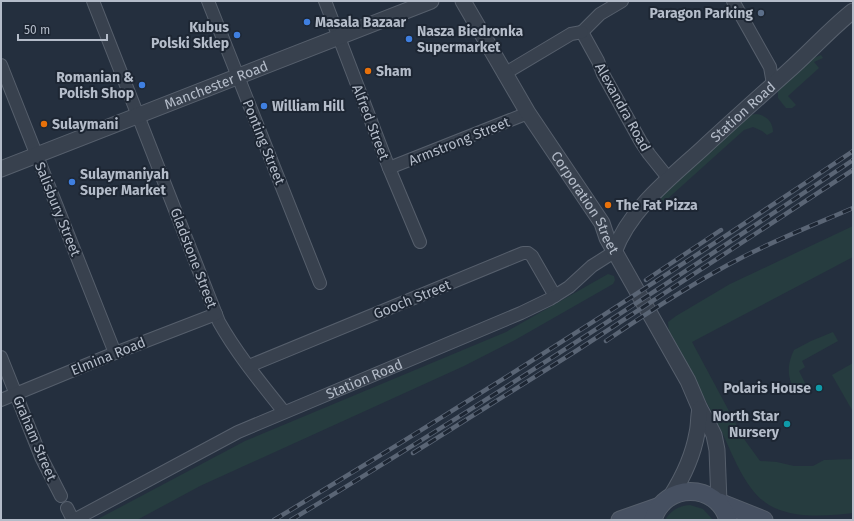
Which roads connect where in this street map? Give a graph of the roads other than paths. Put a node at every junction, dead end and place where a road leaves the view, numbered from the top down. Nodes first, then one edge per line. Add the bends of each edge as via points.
1 (93, 1) edge
2 (208, 1) edge
3 (325, 1) edge
4 (431, 1) edge
5 (463, 1) edge
6 (622, 1) edge
7 (733, 1) edge
8 (853, 11) edge
9 (582, 32) junction
10 (338, 37) junction
11 (1, 65) edge
12 (504, 74) junction
13 (238, 77) junction
14 (773, 84) junction
15 (528, 113) junction
16 (137, 116) junction
17 (37, 155) junction
18 (389, 168) junction
19 (1, 170) edge
20 (669, 179) junction
21 (634, 216) junction
22 (602, 223) junction
23 (420, 242) dead end
24 (614, 252) junction
25 (622, 267) junction
26 (320, 282) dead end
27 (555, 296) junction
28 (216, 314) junction
29 (115, 353) junction
30 (1, 357) edge
31 (249, 366) junction
32 (16, 394) junction
33 (1, 400) edge
34 (700, 409) junction
35 (284, 412) junction
36 (61, 496) dead end
37 (718, 502) junction
38 (661, 507) edge
39 (67, 508) dead end
40 (74, 520) edge
41 (620, 520) edge
42 (728, 520) edge
43 (764, 520) edge

1 - 16 street, Gladstone Street
2 - 13 street, Ponting Street
3 - 10 street, Alfred Street
4 - 10 street, Manchester Road
5 - 12 street, Corporation Street
6 - 9 street via 600,14
7 - 14 street via 769,65
8 - 14 street, Station Road
9 - 12 street via 571,34
9 - 20 street, Alexandra Road via 648,154
10 - 13 street, Manchester Road
10 - 18 street, Alfred Street
11 - 17 street, Salisbury Street
12 - 15 street, Corporation Street
13 - 16 street, Manchester Road
13 - 26 street, Ponting Street
14 - 20 street, Station Road
15 - 18 street, Armstrong Street
15 - 22 street, Corporation Street
16 - 17 street, Manchester Road
16 - 28 street, Gladstone Street
17 - 19 street, Manchester Road
17 - 29 street, Salisbury Street
18 - 23 street, Alfred Street
20 - 21 street, Station Road
21 - 22 street, Station Road via 611,224
21 - 24 street, Station Road via 622,233
21 - 25 street, Station Road
22 - 24 street, Corporation Street
24 - 25 street, Corporation Street
24 - 27 street, Station Road
25 - 34 street, Corporation Street via 688,381
27 - 31 street, Gooch Street via 532,256 523,253
27 - 35 street, Station Road via 516,316
28 - 29 street, Elmina Road
28 - 31 street, Gladstone Street via 226,334
29 - 32 street, Elmina Road
30 - 32 street, Graham Street
31 - 35 street, Gladstone Street
32 - 33 street, Elmina Road
32 - 36 street, Graham Street via 41,457
34 - 37 street, Corporation Street via 714,435 717,450
34 - 38 street, Corporation Street via 698,432 692,454 682,477
35 - 40 street, Station Road via 238,432
37 - 38 main road via 699,492 684,492
37 - 42 main road
37 - 43 main road
38 - 41 main road
39 - 40 street

